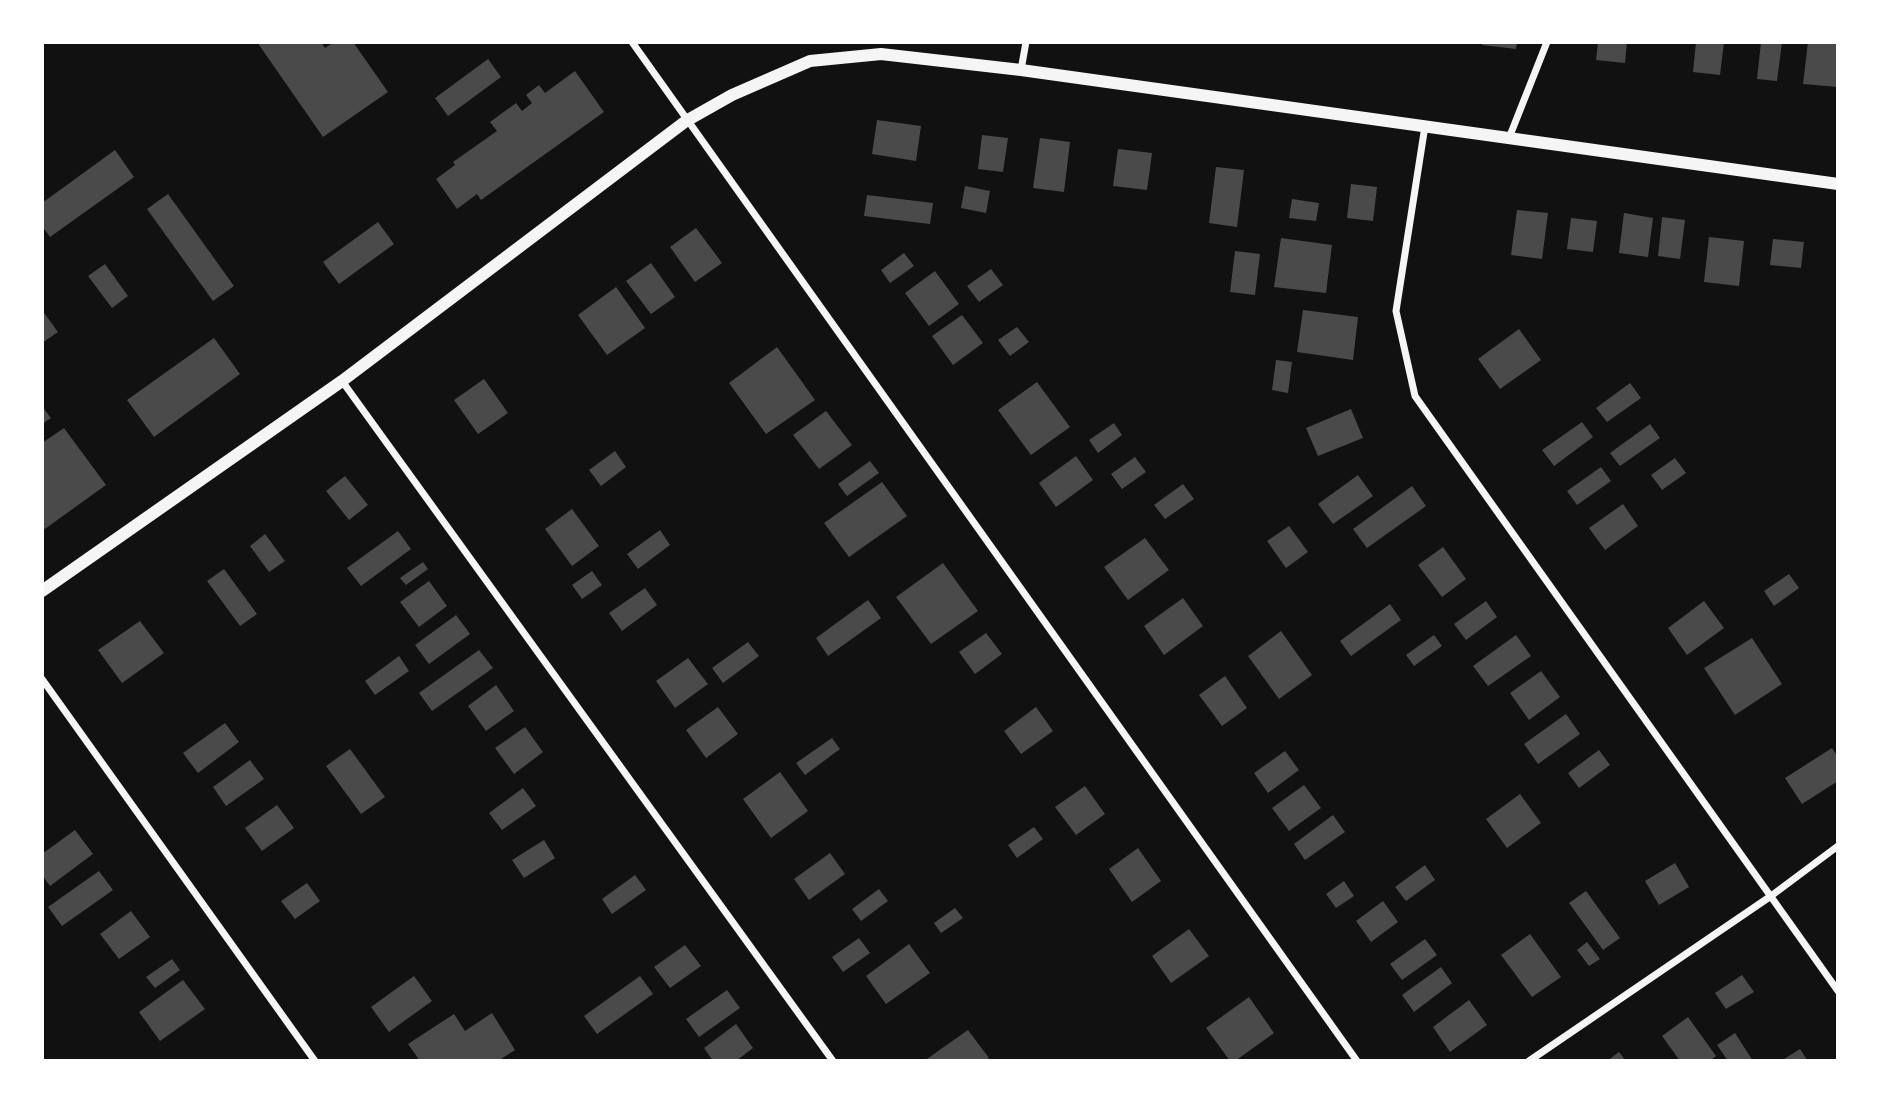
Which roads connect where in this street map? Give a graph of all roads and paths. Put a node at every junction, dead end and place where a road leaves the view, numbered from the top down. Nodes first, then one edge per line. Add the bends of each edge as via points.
1 (632, 42) edge
2 (1026, 42) edge
3 (1547, 42) edge
4 (1021, 69) junction
5 (686, 121) junction
6 (1425, 125) junction
7 (1509, 138) junction
8 (1838, 184) edge
9 (342, 381) junction
10 (42, 591) edge
11 (42, 679) edge
12 (1838, 846) edge
13 (1771, 896) junction
14 (1838, 991) edge
15 (315, 1061) edge
16 (833, 1061) edge
17 (1357, 1061) edge
18 (1530, 1061) edge

1 - 5 street
2 - 4 street
3 - 7 street
4 - 5 street via 881,54 810,61
4 - 6 street
5 - 9 street
5 - 17 street
6 - 7 street
6 - 13 street via 1396,311 1415,396
7 - 8 street
9 - 10 street
9 - 16 street
11 - 15 street
12 - 13 street
13 - 14 street
13 - 18 street

